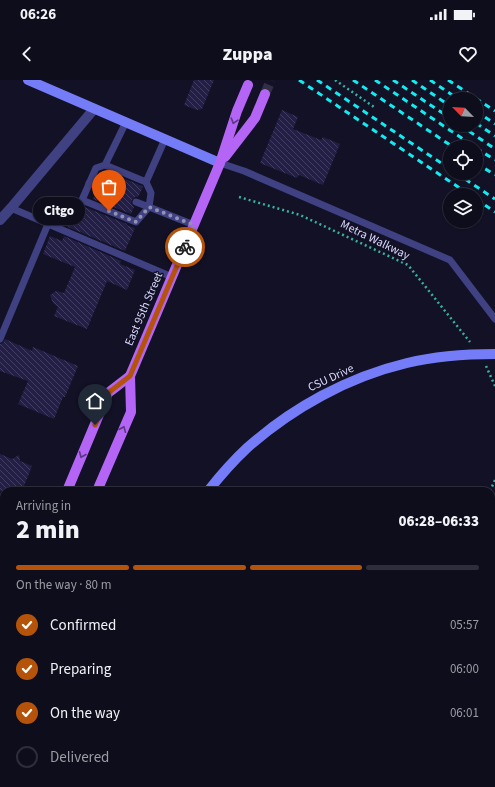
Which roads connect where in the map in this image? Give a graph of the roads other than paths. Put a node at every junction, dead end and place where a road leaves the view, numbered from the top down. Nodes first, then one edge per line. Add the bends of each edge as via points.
1 (28, 80) edge
2 (248, 85) dead end
3 (265, 94) tunnel mouth
4 (94, 109) junction
5 (126, 122) junction
6 (165, 139) junction
7 (220, 163) junction
8 (105, 165) junction
9 (146, 182) junction
10 (89, 183) junction
11 (99, 187) dead end
12 (136, 202) dead end
13 (149, 207) junction
14 (11, 208) junction
15 (0, 220) edge
16 (48, 224) junction
17 (194, 225) junction
18 (172, 278) junction
19 (495, 319) edge
20 (0, 339) edge
21 (495, 354) edge
22 (130, 376) junction
23 (69, 487) edge
24 (99, 487) edge
25 (211, 487) edge

1 - 4 street
2 -> 7 main road, East 95th Street via 236,111
3 - 7 main road, East 95th Street via 255,118
4 - 5 street
4 - 14 street
5 - 6 street
5 - 8 lane
6 - 7 street
6 - 9 lane
7 - 17 main road, East 95th Street
7 - 19 lane via 450,260
8 - 9 lane
8 - 10 lane via 96,168
9 - 13 lane via 151,193
10 - 11 lane
10 - 13 lane via 82,200 136,222
12 - 13 lane
13 - 17 lane
14 - 15 street
14 - 16 lane
16 - 18 lane
16 - 20 lane
17 - 18 main road, East 95th Street
18 - 22 main road, East 95th Street
21 - 25 street, CSU Drive via 440,357 407,363 370,374 332,390 274,426 247,448
22 -> 23 main road, East 95th Street via 108,393
24 -> 22 main road, East 95th Street via 131,412

